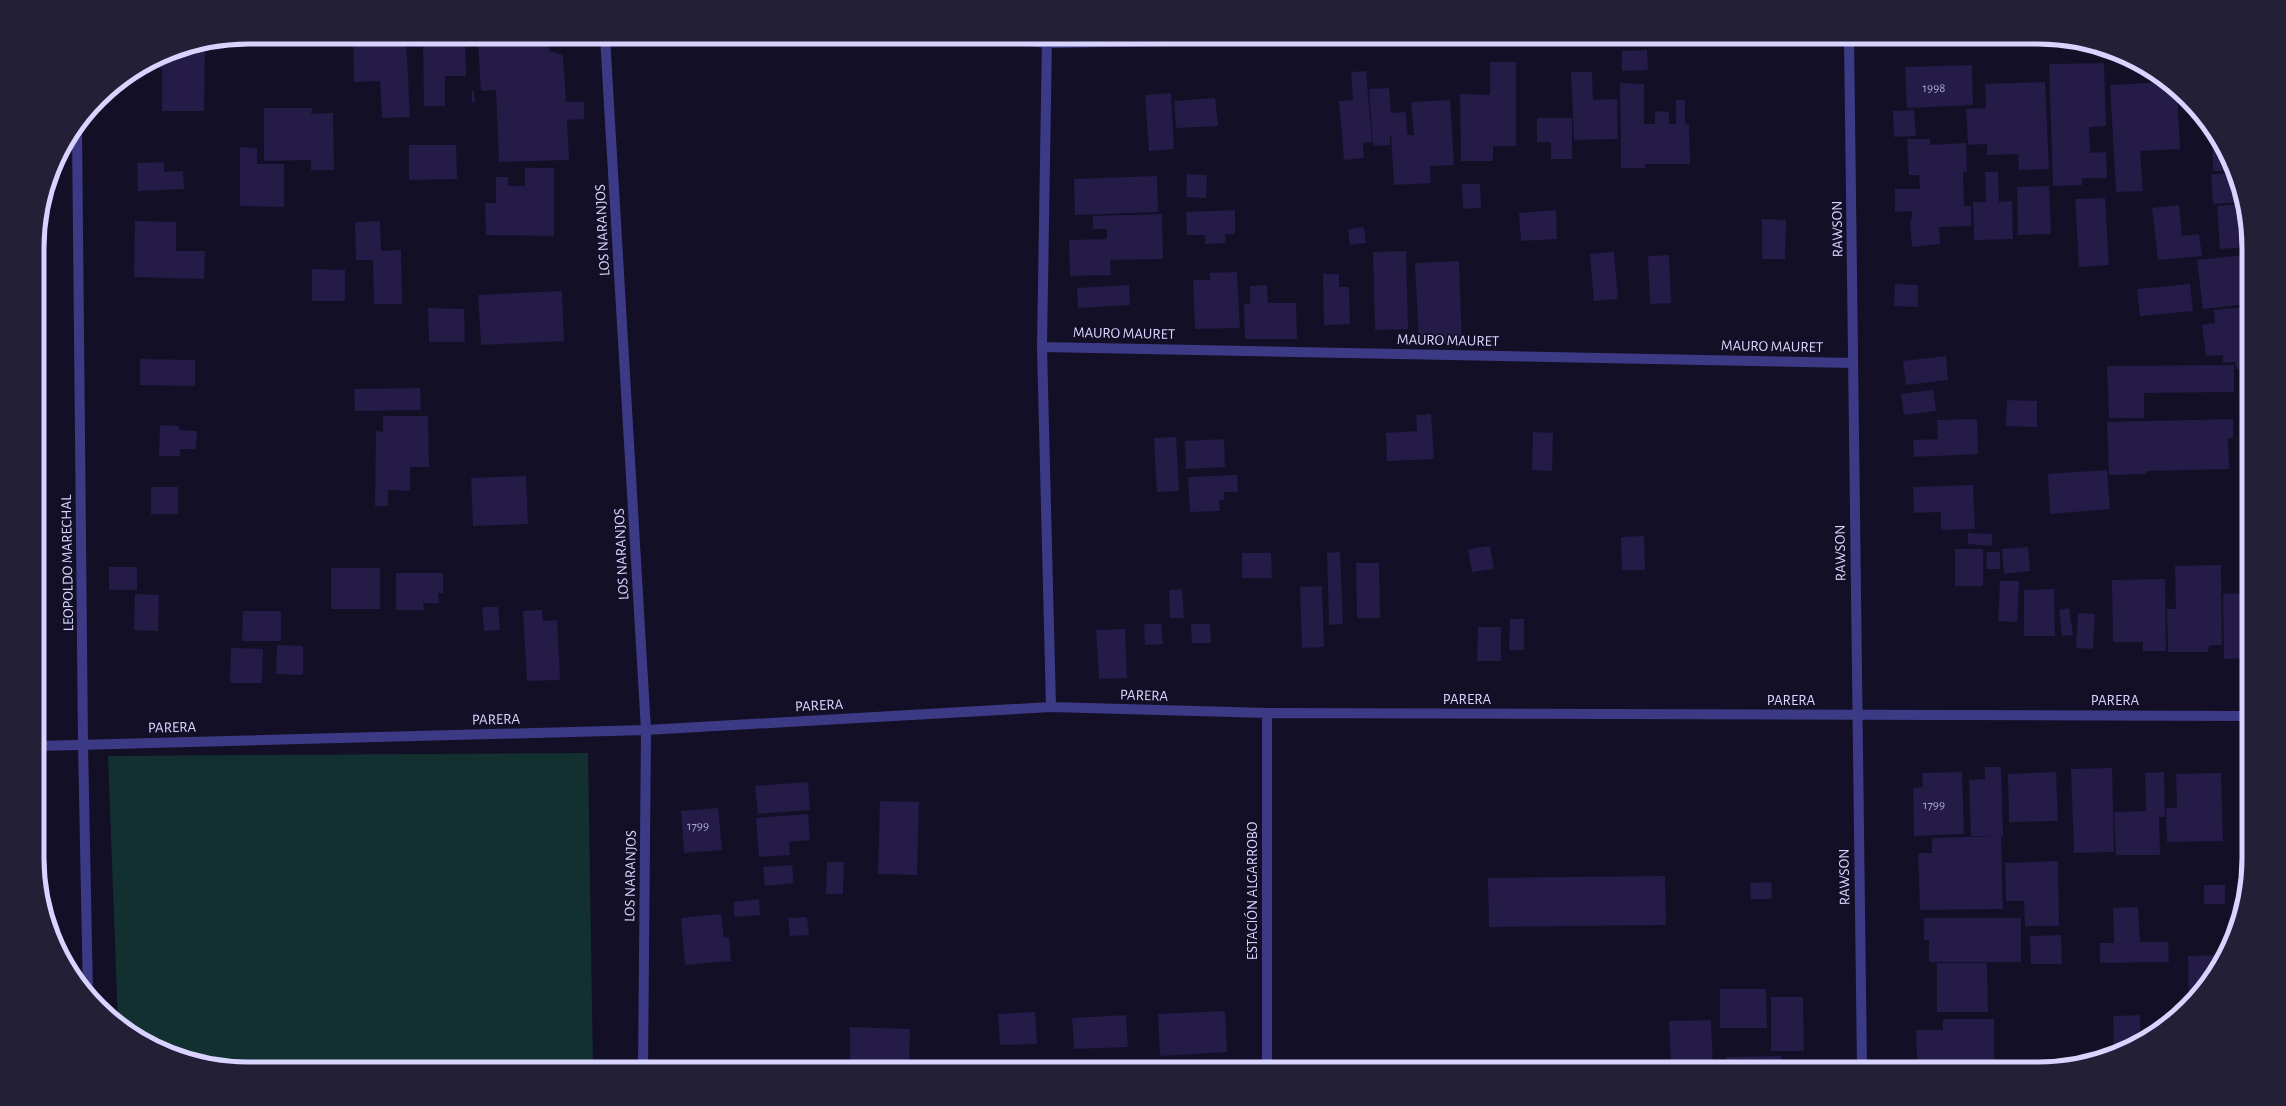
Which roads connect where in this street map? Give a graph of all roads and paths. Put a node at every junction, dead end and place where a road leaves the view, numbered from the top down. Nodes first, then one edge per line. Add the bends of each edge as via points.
1 (605, 44) edge
2 (1048, 44) edge
3 (1849, 44) edge
4 (78, 134) edge
5 (1042, 347) junction
6 (1853, 363) junction
7 (1051, 707) junction
8 (1267, 713) junction
9 (1857, 715) junction
10 (2242, 716) edge
11 (646, 730) junction
12 (83, 744) junction
13 (44, 746) edge
14 (88, 984) edge
15 (643, 1062) edge
16 (1267, 1062) edge
17 (1862, 1062) edge

1 - 11 street, LOS NARANJOS
2 - 5 street
3 - 6 street, RAWSON
4 - 12 street, LEOPOLDO MARECHAL
5 - 6 street, MAURO MAURET
5 - 7 street
6 - 9 street, RAWSON
7 - 8 street, PARERA
7 - 11 street, PARERA
8 - 9 street, PARERA
8 - 16 street, ESTACIÓN ALGARROBO
9 - 10 street, PARERA
9 - 17 street, RAWSON
11 - 12 street, PARERA
11 - 15 street, LOS NARANJOS
12 - 13 street, PARERA
12 - 14 street, LEOPOLDO MARECHAL

